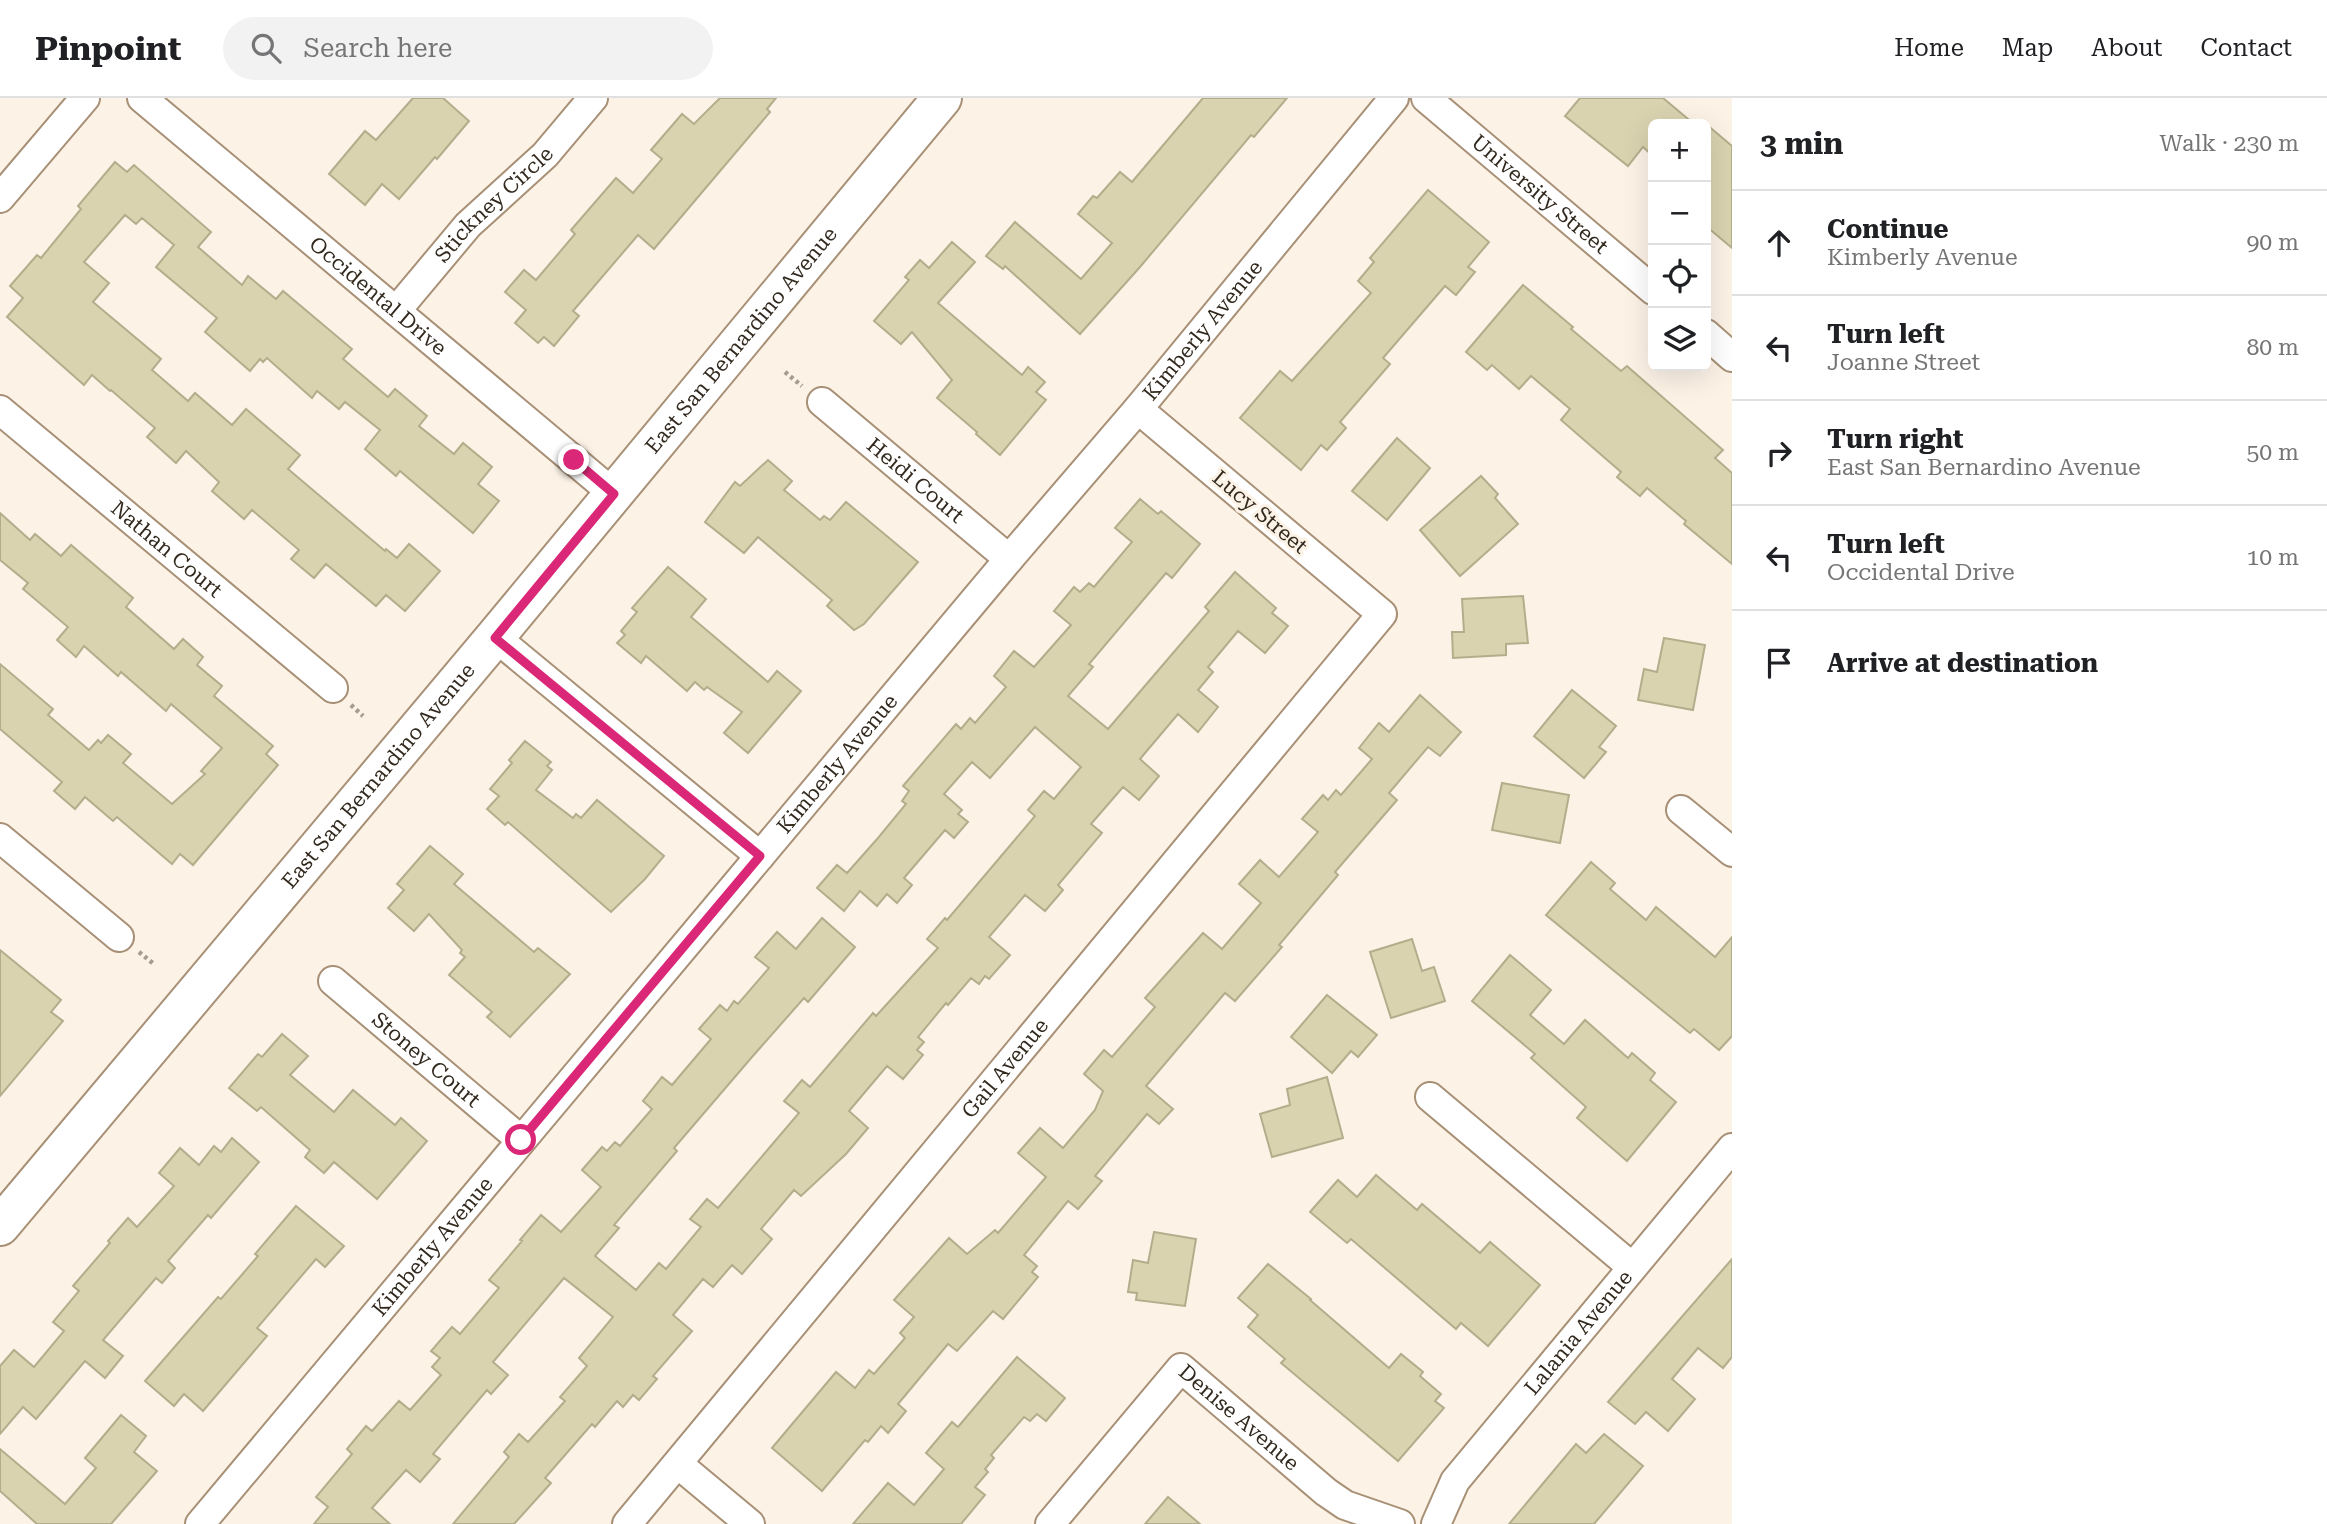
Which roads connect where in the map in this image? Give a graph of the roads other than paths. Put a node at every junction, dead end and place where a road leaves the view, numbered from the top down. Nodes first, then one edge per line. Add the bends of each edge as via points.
1 (85, 98) edge
2 (142, 98) edge
3 (593, 98) edge
4 (942, 98) edge
5 (1394, 98) edge
6 (1426, 98) edge
7 (0, 198) edge
8 (1648, 286) edge
9 (396, 311) junction
10 (1711, 338) edge
11 (1732, 357) edge
12 (822, 402) dead end
13 (1138, 409) junction
14 (0, 410) edge
15 (614, 494) junction
16 (1009, 559) junction
17 (1382, 614) joint
18 (495, 638) junction
19 (333, 688) dead end
20 (1681, 810) dead end
21 (0, 838) edge
22 (1732, 852) edge
23 (760, 856) junction
24 (119, 937) dead end
25 (332, 981) dead end
26 (1430, 1097) dead end
27 (521, 1140) junction
28 (1732, 1148) edge
29 (0, 1226) edge
30 (1632, 1267) junction
31 (678, 1464) junction
32 (200, 1524) edge
33 (627, 1524) edge
34 (750, 1524) edge
35 (1050, 1524) edge
36 (1400, 1524) edge
37 (1436, 1524) edge

1 - 7 street
2 - 9 street, Occidental Drive
3 - 9 street, Stickney Circle via 545,155 468,225
4 - 15 street, East San Bernardino Avenue
5 - 13 street, Kimberly Avenue
6 - 8 street, University Street
9 - 15 street, Occidental Drive
10 - 11 street
12 - 16 street, Heidi Court
13 - 16 street, Kimberly Avenue
13 - 17 street, Lucy Street
14 - 19 street, Nathan Court
15 - 18 street, East San Bernardino Avenue
16 - 23 street, Kimberly Avenue
17 - 31 street, Gail Avenue
18 - 23 street
18 - 29 street, East San Bernardino Avenue
20 - 22 street
21 - 24 street
23 - 27 street, Kimberly Avenue
25 - 27 street, Stoney Court
26 - 30 street
27 - 32 street, Kimberly Avenue
28 - 30 street, Lalania Avenue
30 - 37 street, Lalania Avenue via 1455,1481
31 - 33 street, Gail Avenue
31 - 34 street
35 - 36 street, Denise Avenue via 1181,1368 1326,1492 1345,1505

